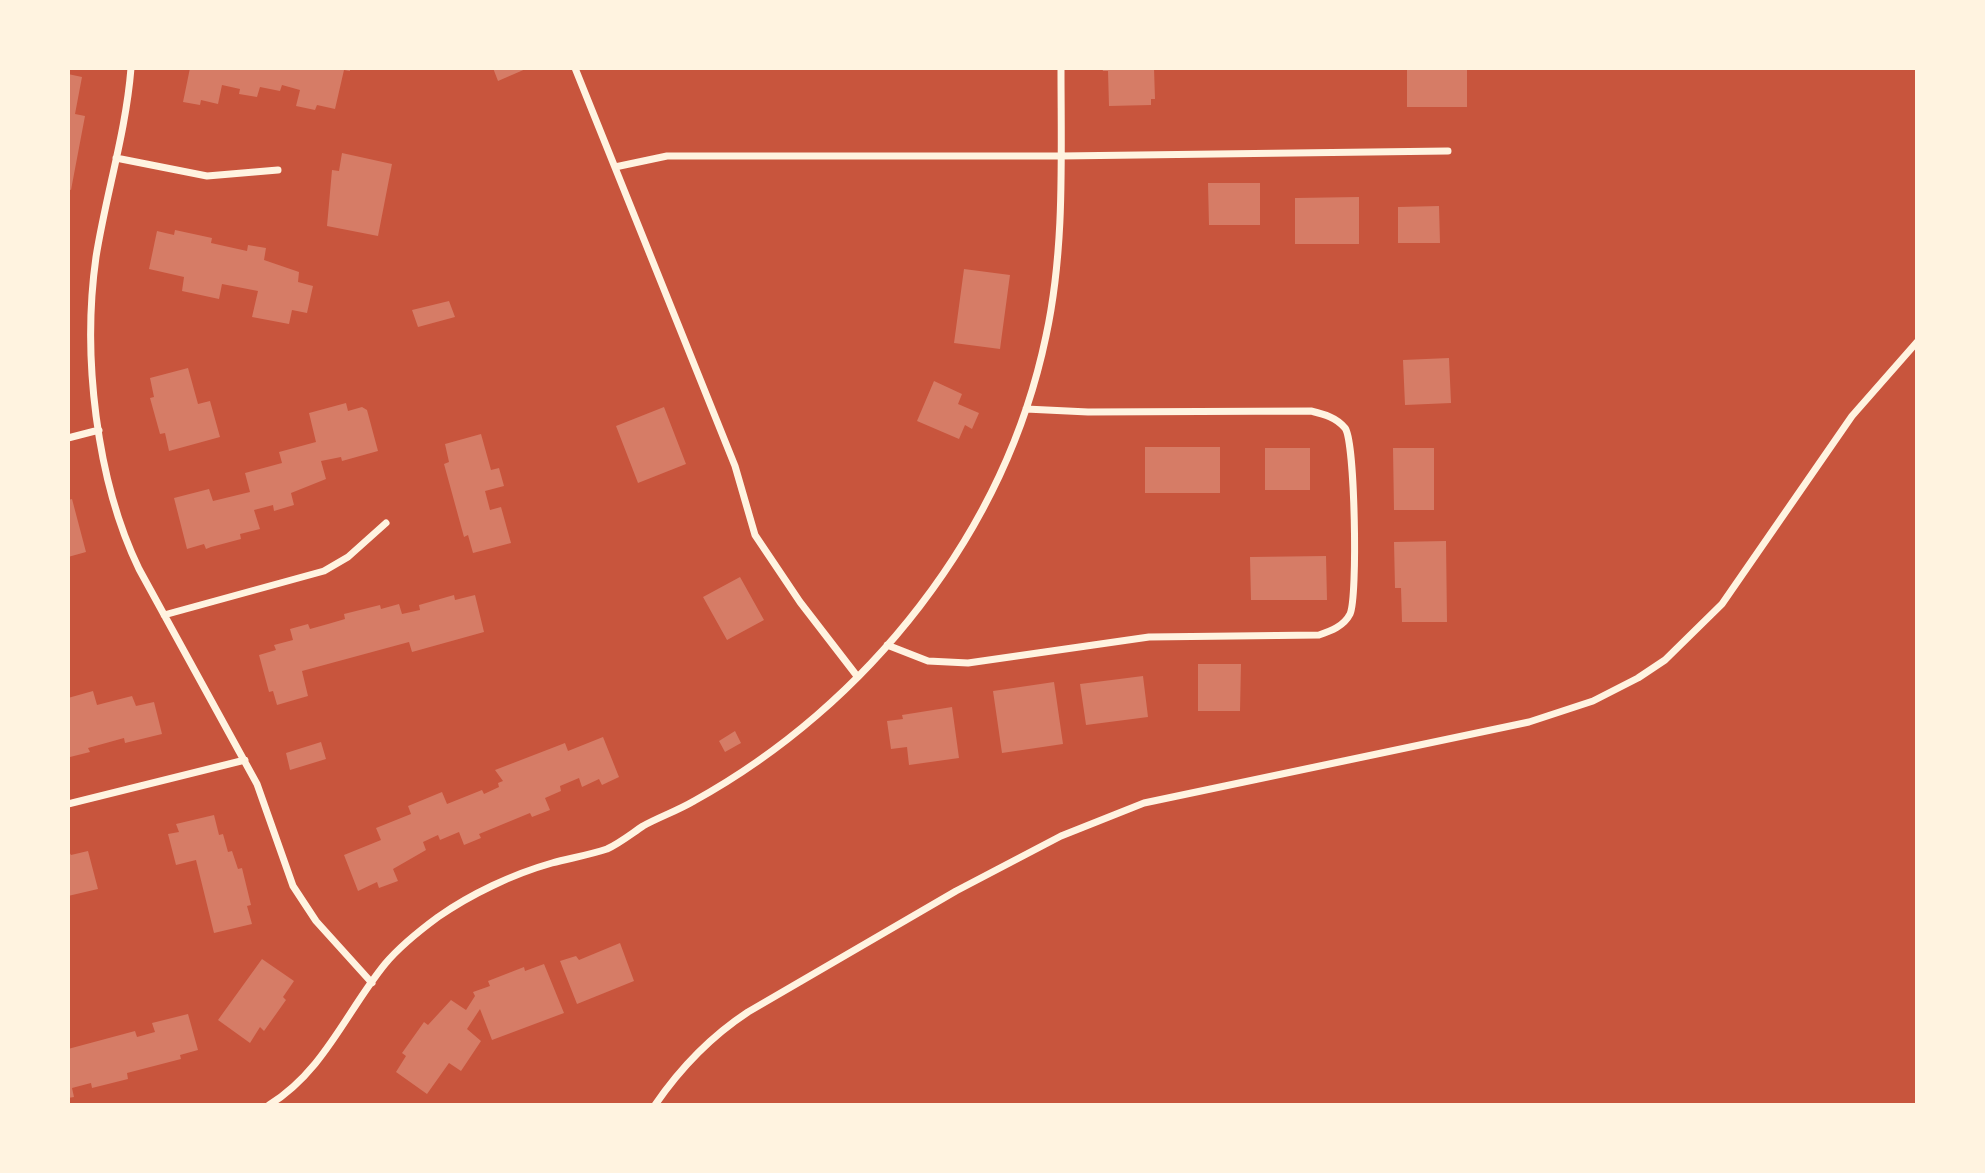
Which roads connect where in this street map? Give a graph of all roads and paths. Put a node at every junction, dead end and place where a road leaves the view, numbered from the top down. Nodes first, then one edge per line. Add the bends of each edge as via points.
1 (131, 68) edge
2 (575, 68) edge
3 (1061, 68) edge
4 (1448, 151) dead end
5 (1061, 156) junction
6 (116, 158) junction
7 (615, 167) junction
8 (278, 170) dead end
9 (1917, 342) edge
10 (1026, 409) junction
11 (99, 430) junction
12 (68, 438) edge
13 (386, 523) dead end
14 (164, 615) junction
15 (887, 645) junction
16 (857, 676) junction
17 (245, 760) junction
18 (68, 804) edge
19 (372, 983) junction
20 (269, 1105) edge
21 (655, 1105) edge

1 - 6 street
2 - 7 street
3 - 5 street
4 - 5 street
5 - 7 street via 667,156
5 - 10 street via 1055,286
6 - 8 street via 207,176
6 - 11 street via 96,257 92,303
7 - 16 street via 735,466 755,536
9 - 21 street via 1852,416 1722,604 1665,660 1638,678 1593,701 1529,722 1170,796 1089,824 956,891 748,1012 688,1061
10 - 15 street via 976,521 928,597
10 - 15 street via 1311,411 1336,420 1346,429 1352,455 1354,592 1349,617 1319,635 1140,638 968,663 928,662
11 - 12 street
11 - 14 street via 124,533
13 - 14 street via 348,557 324,571
14 - 17 street
15 - 16 street
16 - 19 street via 799,730 729,780 613,846 513,877 440,915 400,948
17 - 18 street
17 - 19 street via 274,824 293,886 316,921
19 - 20 street via 328,1051

